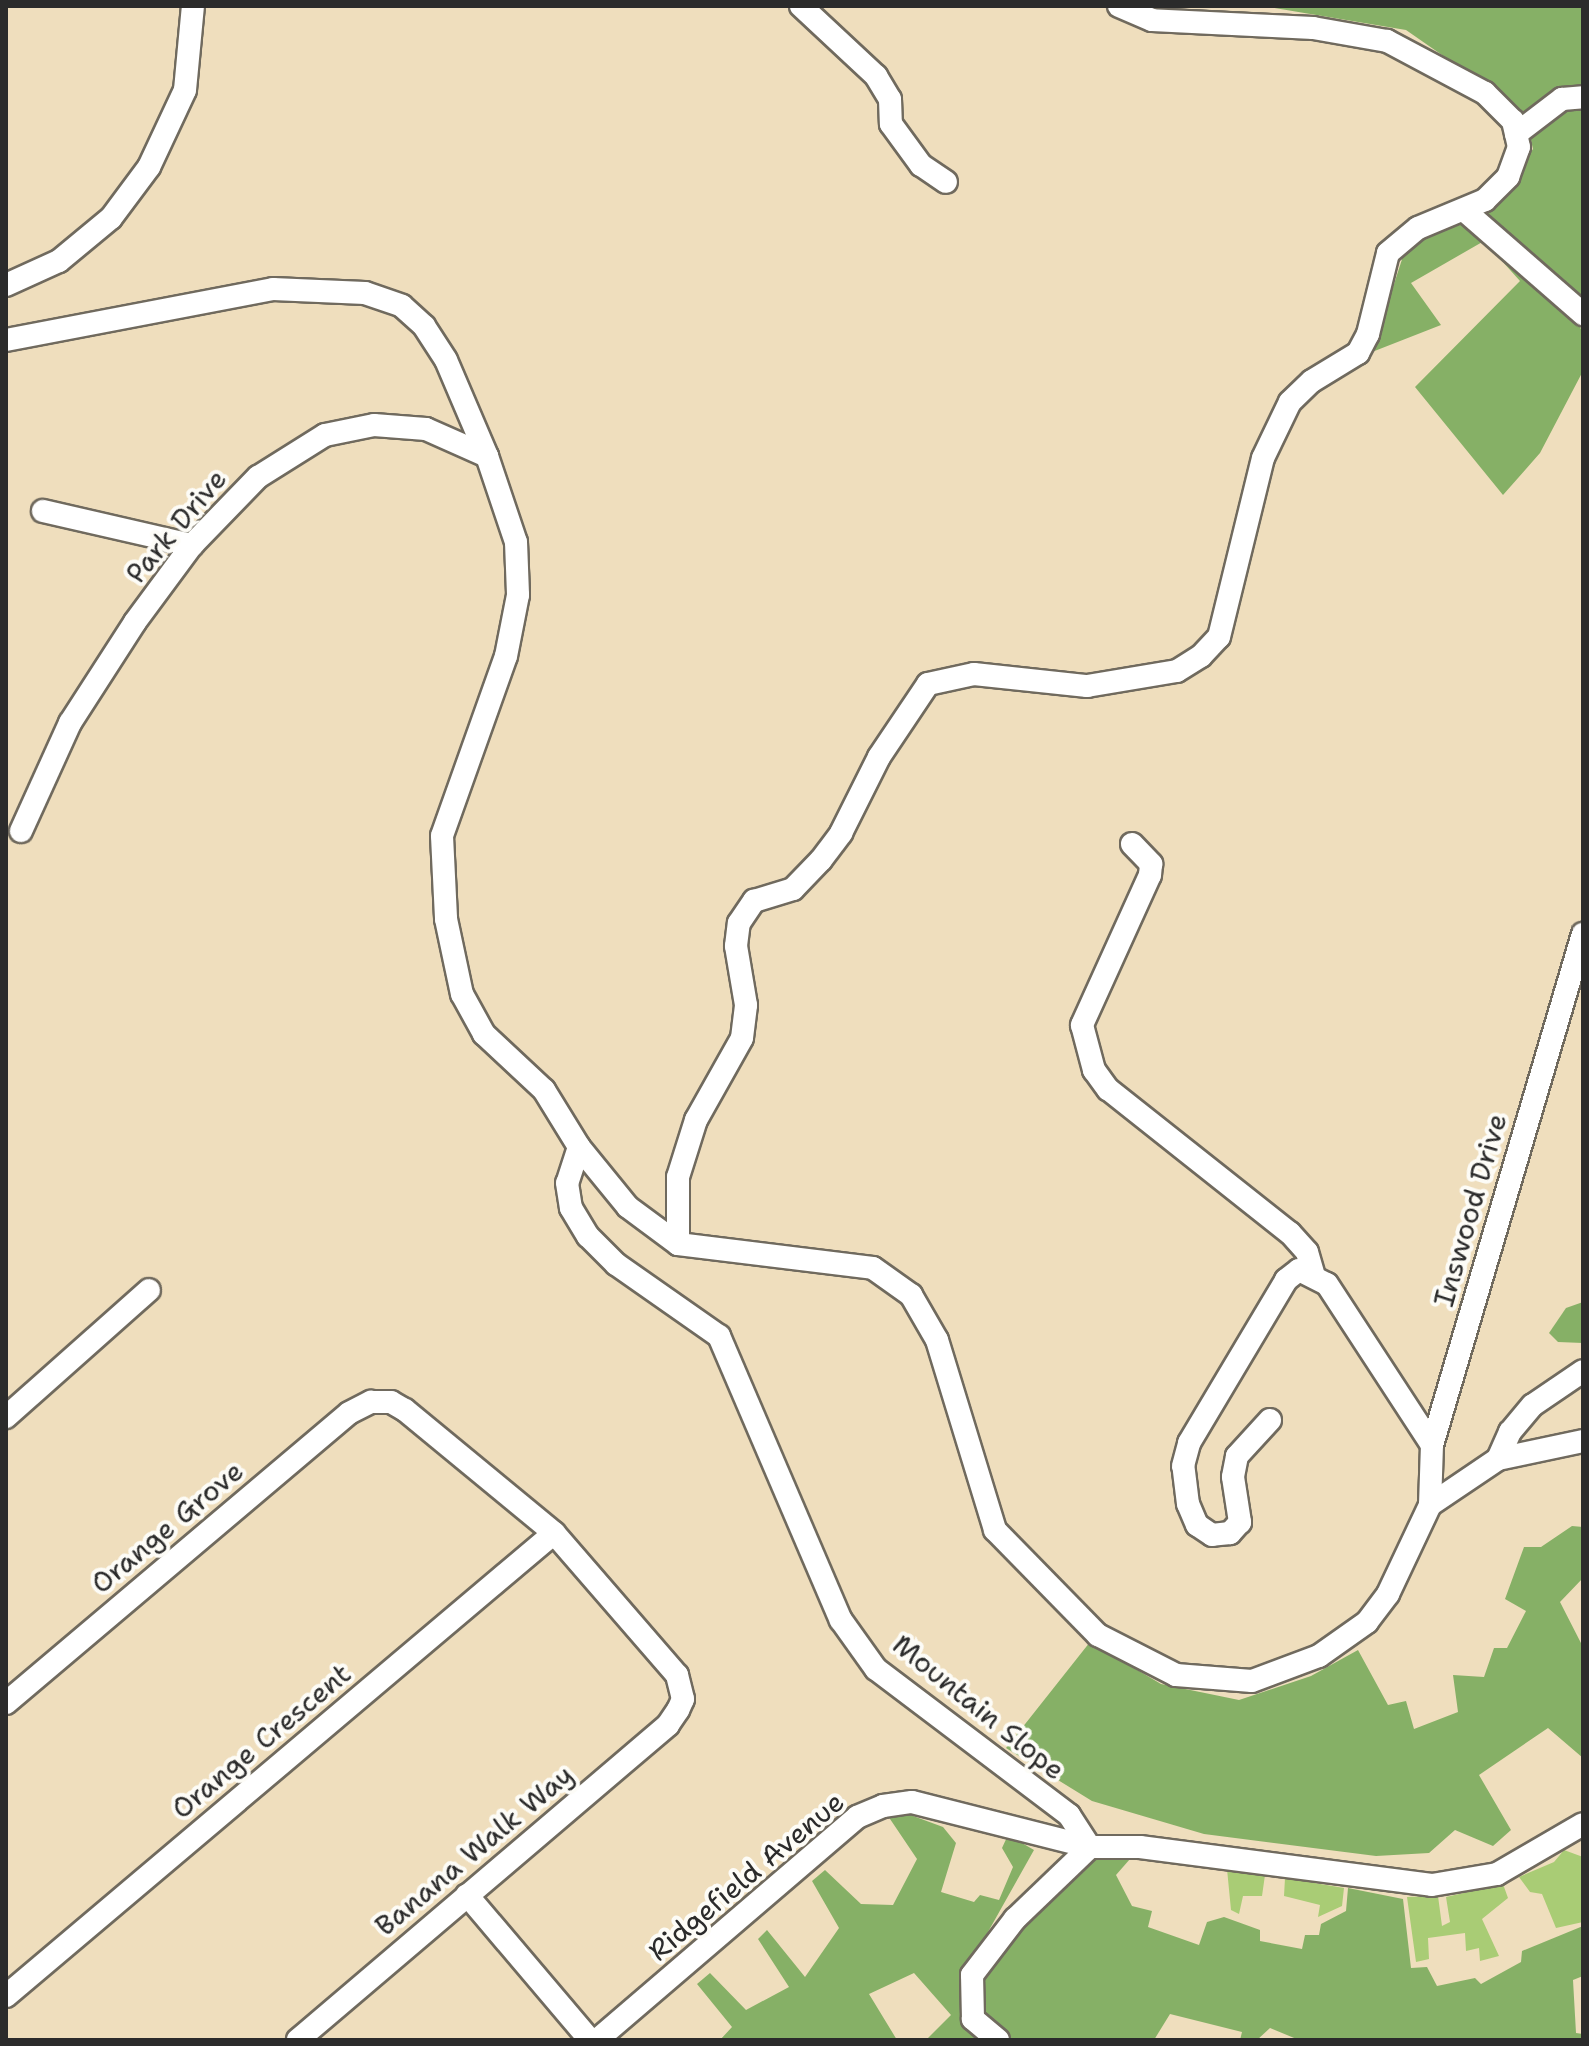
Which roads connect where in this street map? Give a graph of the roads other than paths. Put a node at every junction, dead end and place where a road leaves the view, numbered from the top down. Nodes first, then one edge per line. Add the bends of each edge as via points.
1 (193, 6) edge
2 (801, 6) edge
3 (1119, 6) edge
4 (1583, 97) edge
5 (1516, 134) junction
6 (946, 182) dead end
7 (1465, 211) junction
8 (6, 285) edge
9 (1583, 314) edge
10 (6, 340) edge
11 (487, 456) junction
12 (43, 511) dead end
13 (192, 545) junction
14 (21, 831) dead end
15 (1132, 844) dead end
16 (1583, 934) edge
17 (579, 1147) junction
18 (678, 1244) junction
19 (1313, 1273) junction
20 (149, 1290) dead end
21 (1583, 1371) edge
22 (6, 1417) edge
23 (1270, 1420) dead end
24 (1583, 1441) edge
25 (1432, 1445) junction
26 (1498, 1459) junction
27 (1430, 1505) junction
28 (554, 1533) junction
29 (6, 1703) edge
30 (1583, 1824) edge
31 (1090, 1847) junction
32 (467, 1895) junction
33 (6, 1996) edge
34 (298, 2040) edge
35 (590, 2040) edge
36 (597, 2040) edge
37 (998, 2040) edge

1 - 8 street via 185,90 149,167 100,227 59,261
2 - 6 street via 876,76 890,99 891,124 921,165
3 - 5 street via 1152,20 1313,28 1387,41 1485,93 1513,121
4 - 5 street via 1562,99
5 - 7 street via 1519,147 1508,177
7 - 9 street
7 - 18 street via 1418,228 1388,253 1358,353 1312,381 1290,402 1263,458 1219,637 1201,656 1177,671 1087,686 974,674 928,684 821,860 793,889 754,901 739,923 736,946 746,1005 742,1038 696,1120 678,1177
10 - 11 street via 273,289 365,293 402,306 424,326 446,360
11 - 13 street, Park Drive via 426,429 374,425 325,435 258,477
11 - 17 street via 516,542 518,595 506,656 442,836 446,919 462,994 484,1034 544,1090
12 - 13 street
13 - 14 street, Park Drive via 70,723
15 - 19 street via 1151,864 1150,875 1082,1025 1094,1070 1108,1089 1290,1233 1307,1252
16 - 25 street, Inswood Drive
17 - 18 street via 628,1207
17 - 31 street, Mountain Slope via 567,1183 571,1208 588,1236 616,1264 719,1336 841,1620 876,1669 1069,1815
18 - 27 street via 873,1268 911,1295 937,1340 995,1530 1098,1635 1176,1675 1252,1681 1319,1656 1367,1622 1381,1603
19 - 23 street via 1299,1270 1286,1280 1189,1443 1183,1466 1188,1504 1197,1525 1212,1535 1230,1533 1240,1522 1233,1477 1237,1456
19 - 25 street via 1327,1284
20 - 22 street
21 - 26 street via 1533,1405 1510,1432
24 - 26 street
25 - 27 street, Inswood Drive
26 - 27 street
28 - 29 street, Orange Grove via 405,1410 391,1402 371,1402 349,1413
28 - 32 street, Banana Walk Way via 677,1675 683,1699 668,1725
28 - 33 street, Orange Crescent
30 - 31 street via 1497,1874 1432,1885 1140,1847
31 - 36 street, Ridgefield Avenue via 912,1802 883,1806 857,1817
31 - 37 street via 1015,1919 972,1975 973,2019
32 - 34 street, Banana Walk Way
32 - 35 street

